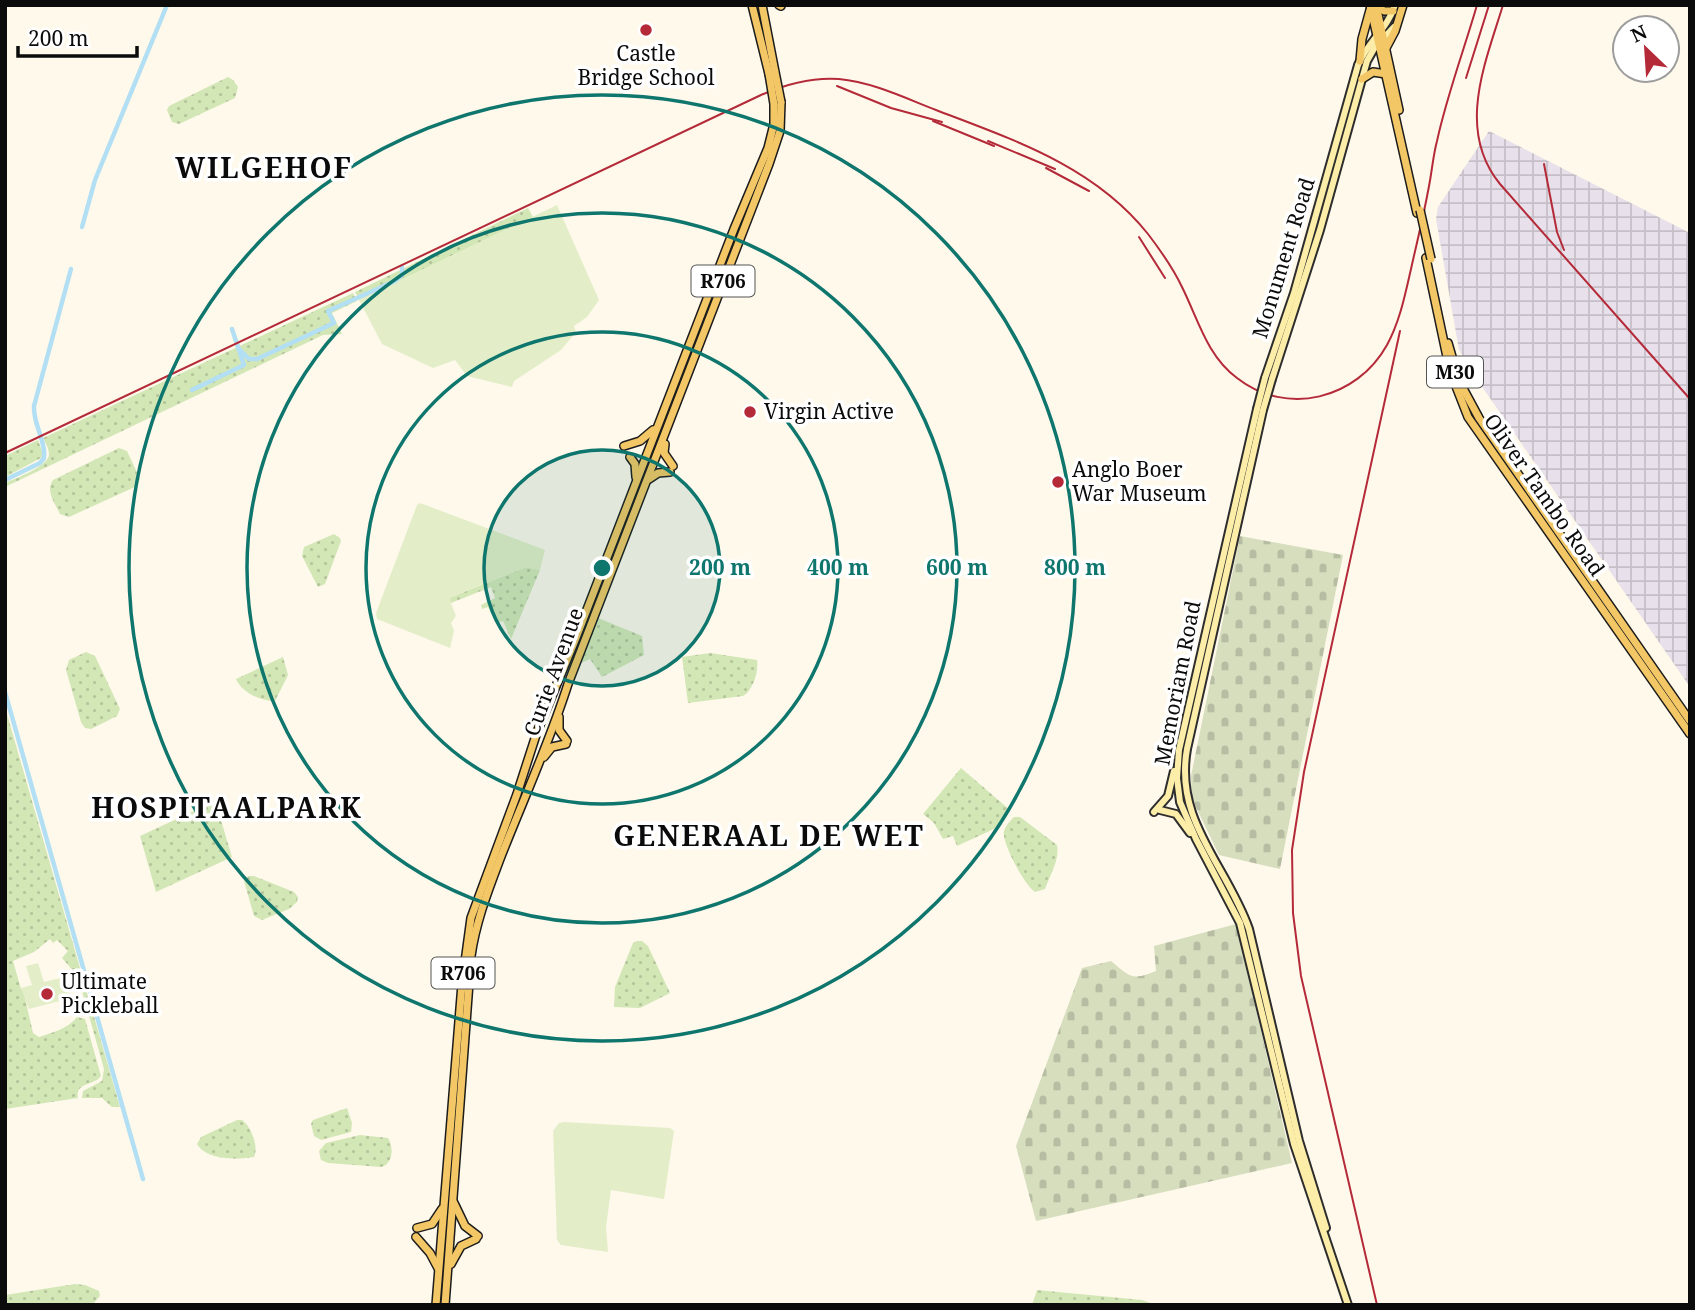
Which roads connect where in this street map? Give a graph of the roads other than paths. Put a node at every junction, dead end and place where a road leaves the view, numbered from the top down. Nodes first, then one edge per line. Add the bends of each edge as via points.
1 (1373, 5) edge
2 (1403, 5) edge
3 (759, 6) edge
4 (1394, 8) edge
5 (1381, 38) junction
6 (1360, 61) junction
7 (772, 73) junction
8 (1386, 74) junction
9 (1362, 79) junction
10 (778, 103) junction
11 (1418, 211) junction
12 (1268, 379) junction
13 (671, 420) junction
14 (657, 422) junction
15 (624, 446) dead end
16 (630, 457) dead end
17 (636, 482) junction
18 (644, 485) junction
19 (1239, 499) junction
20 (1578, 567) junction
21 (1590, 586) junction
22 (1599, 604) junction
23 (560, 709) junction
24 (1690, 721) edge
25 (1690, 734) edge
26 (1179, 750) junction
27 (538, 765) junction
28 (1184, 789) junction
29 (1180, 802) junction
30 (1191, 811) junction
31 (1199, 839) junction
32 (448, 1199) junction
33 (443, 1274) junction
34 (436, 1305) edge
35 (445, 1305) edge
36 (1348, 1305) edge

1 - 4 main road via 1384,12
1 - 5 main road, Oliver Tambo Road / M30
1 - 6 main road
2 - 5 main road via 1395,31
3 - 7 main road, R706
3 - 7 main road, R706 via 759,32
4 - 5 main road
5 - 6 main road, Monument Road
5 - 8 main road, Oliver Tambo Road / M30
5 - 9 main road, Monument Road
5 - 11 main road, Oliver Tambo Road / M30
6 - 12 main road, Monument Road
7 - 10 main road, Curie Avenue / R706, bridge
8 - 9 main road via 1371,72
8 - 11 main road, Oliver Tambo Road / M30
9 - 12 main road, Monument Road via 1320,230
10 - 13 main road, Curie Avenue / R706 via 780,127 774,149
10 - 14 main road, Curie Avenue / R706 via 768,148
11 - 20 main road, Oliver Tambo Road / M30, bridge via 1452,362 1466,396
12 - 19 main road, Monument Road, bridge
13 - 18 main road, Curie Avenue / R706
13 - 18 main road via 664,451 672,469 654,474
14 - 15 main road via 644,438
14 - 17 main road, Curie Avenue / R706
16 - 17 main road
17 - 32 main road, Curie Avenue / R706 via 537,732 471,918 462,984
18 - 23 main road, Curie Avenue / R706
19 - 26 main road, Memoriam Road
19 - 28 main road, Memoriam Road via 1186,749
20 - 21 main road, Oliver Tambo Road / M30
20 - 21 main road, Oliver Tambo Road / M30
20 - 22 main road via 1579,592
21 - 22 main road, Oliver Tambo Road / M30
21 - 24 main road, Oliver Tambo Road / M30
22 - 25 main road, Oliver Tambo Road / M30
23 - 27 main road, Curie Avenue / R706
23 - 27 main road via 559,730 566,742 552,747
26 - 29 main road, Memoriam Road
26 - 31 main road via 1168,796 1157,811 1175,814
27 - 32 main road, Curie Avenue / R706 via 475,929
28 - 29 main road
28 - 30 main road, Memoriam Road
29 - 30 main road
29 - 31 main road, Memoriam Road
30 - 31 main road, Memoriam Road
31 - 36 main road, Memoriam Road via 1237,916 1265,1007 1285,1112
32 - 33 main road, Curie Avenue / R706
32 - 33 main road via 437,1219 416,1232
32 - 33 main road via 477,1238 457,1251
33 - 34 main road, Curie Avenue / R706
33 - 35 main road, Curie Avenue / R706

